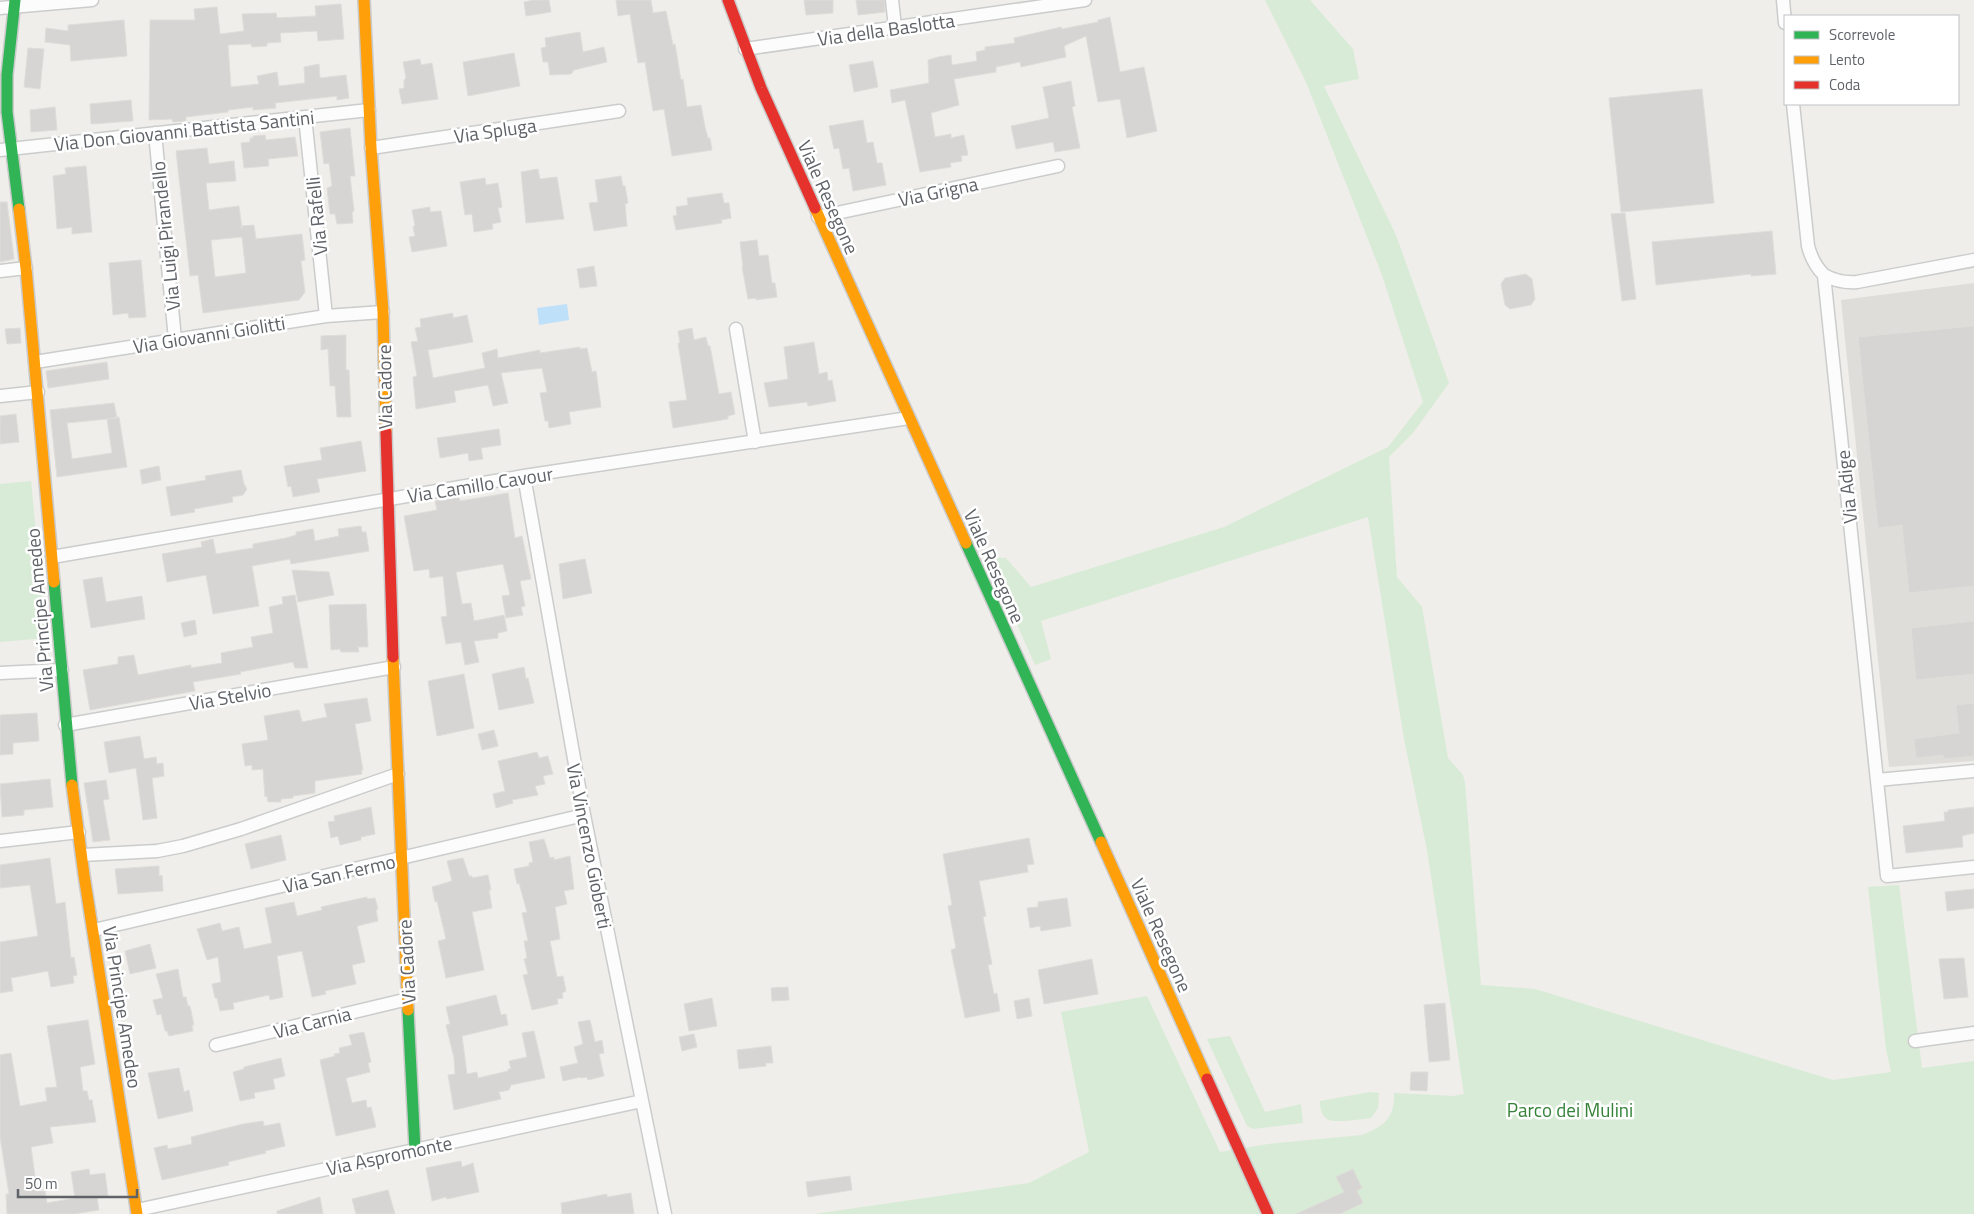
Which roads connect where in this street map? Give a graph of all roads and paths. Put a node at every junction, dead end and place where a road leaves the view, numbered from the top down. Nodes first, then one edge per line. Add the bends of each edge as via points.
1 (92, 0) edge
2 (364, 0) edge
3 (728, 0) edge
4 (892, 0) edge
5 (1086, 0) edge
6 (1783, 0) edge
7 (15, 3) edge
8 (0, 8) edge
9 (1784, 15) edge
10 (895, 27) junction
11 (745, 49) junction
12 (1793, 105) edge
13 (369, 110) junction
14 (619, 111) dead end
15 (305, 116) junction
16 (155, 133) junction
17 (371, 148) junction
18 (5, 149) edge
19 (1058, 166) dead end
20 (818, 216) junction
21 (1974, 260) edge
22 (26, 268) junction
23 (0, 271) edge
24 (1824, 275) junction
25 (383, 312) junction
26 (326, 316) junction
27 (736, 329) dead end
28 (175, 339) junction
29 (35, 362) junction
30 (38, 392) junction
31 (0, 396) edge
32 (909, 418) junction
33 (755, 442) junction
34 (524, 476) junction
35 (387, 499) junction
36 (52, 556) junction
37 (394, 667) junction
38 (62, 670) junction
39 (0, 674) edge
40 (65, 725) junction
41 (1974, 771) edge
42 (398, 774) junction
43 (1877, 780) junction
44 (584, 815) junction
45 (79, 832) junction
46 (0, 841) edge
47 (82, 855) junction
48 (400, 859) junction
49 (1974, 867) edge
50 (94, 930) junction
51 (408, 999) junction
52 (1974, 1033) edge
53 (1915, 1041) dead end
54 (216, 1045) dead end
55 (642, 1101) junction
56 (415, 1150) junction
57 (137, 1212) edge
58 (665, 1214) edge
59 (1268, 1214) edge

1 - 7 street
2 - 13 street, Via Cadore
3 - 11 street, Viale Resegone
4 - 10 street
5 - 10 street, Via della Baslotta
6 - 9 street
7 - 8 street
7 - 18 street, Via Principe Amedeo via 7,75
10 - 11 street, Via della Baslotta
11 - 20 street, Viale Resegone
12 - 24 street, Via Adige via 1808,246 1810,257
13 - 15 street, Via Don Giovanni Battista Santini
13 - 17 street, Via Cadore
14 - 17 street, Via Spluga
15 - 16 street, Via Don Giovanni Battista Santini
15 - 26 street, Via Rafelli
16 - 18 street, Via Don Giovanni Battista Santini
16 - 28 street, Via Luigi Pirandello
17 - 25 street, Via Cadore
18 - 22 street, Via Principe Amedeo
19 - 20 street, Via Grigna
20 - 32 street, Viale Resegone
21 - 24 street via 1857,282 1840,282
22 - 23 street
22 - 29 street, Via Principe Amedeo
24 - 43 street, Via Adige
25 - 26 street, Via Giovanni Giolitti
25 - 35 street, Via Cadore
26 - 28 street, Via Giovanni Giolitti
27 - 33 street
28 - 29 street, Via Giovanni Giolitti
29 - 30 street, Via Principe Amedeo
30 - 31 street
30 - 36 street, Via Principe Amedeo
32 - 33 street, Via Camillo Cavour
32 - 59 street, Viale Resegone
33 - 34 street, Via Camillo Cavour
34 - 35 street, Via Camillo Cavour
34 - 44 street, Via Vincenzo Gioberti
35 - 36 street, Via Camillo Cavour
35 - 37 street, Via Cadore
36 - 38 street, Via Principe Amedeo
37 - 40 street, Via Stelvio
37 - 42 street, Via Cadore
38 - 39 street
38 - 40 street, Via Principe Amedeo
40 - 45 street, Via Principe Amedeo
41 - 43 street
42 - 47 street via 183,846 157,851
42 - 48 street, Via Cadore
43 - 49 street, Via Adige via 1886,876
44 - 48 street, Via San Fermo
44 - 55 street, Via Vincenzo Gioberti
45 - 46 street
45 - 47 street, Via Principe Amedeo
47 - 50 street, Via Principe Amedeo
48 - 50 street, Via San Fermo
48 - 51 street, Via Cadore
50 - 57 street, Via Principe Amedeo
51 - 54 street, Via Carnia
51 - 56 street, Via Cadore
52 - 53 street
55 - 56 street, Via Aspromonte
55 - 58 street, Via Vincenzo Gioberti
56 - 57 street, Via Aspromonte

